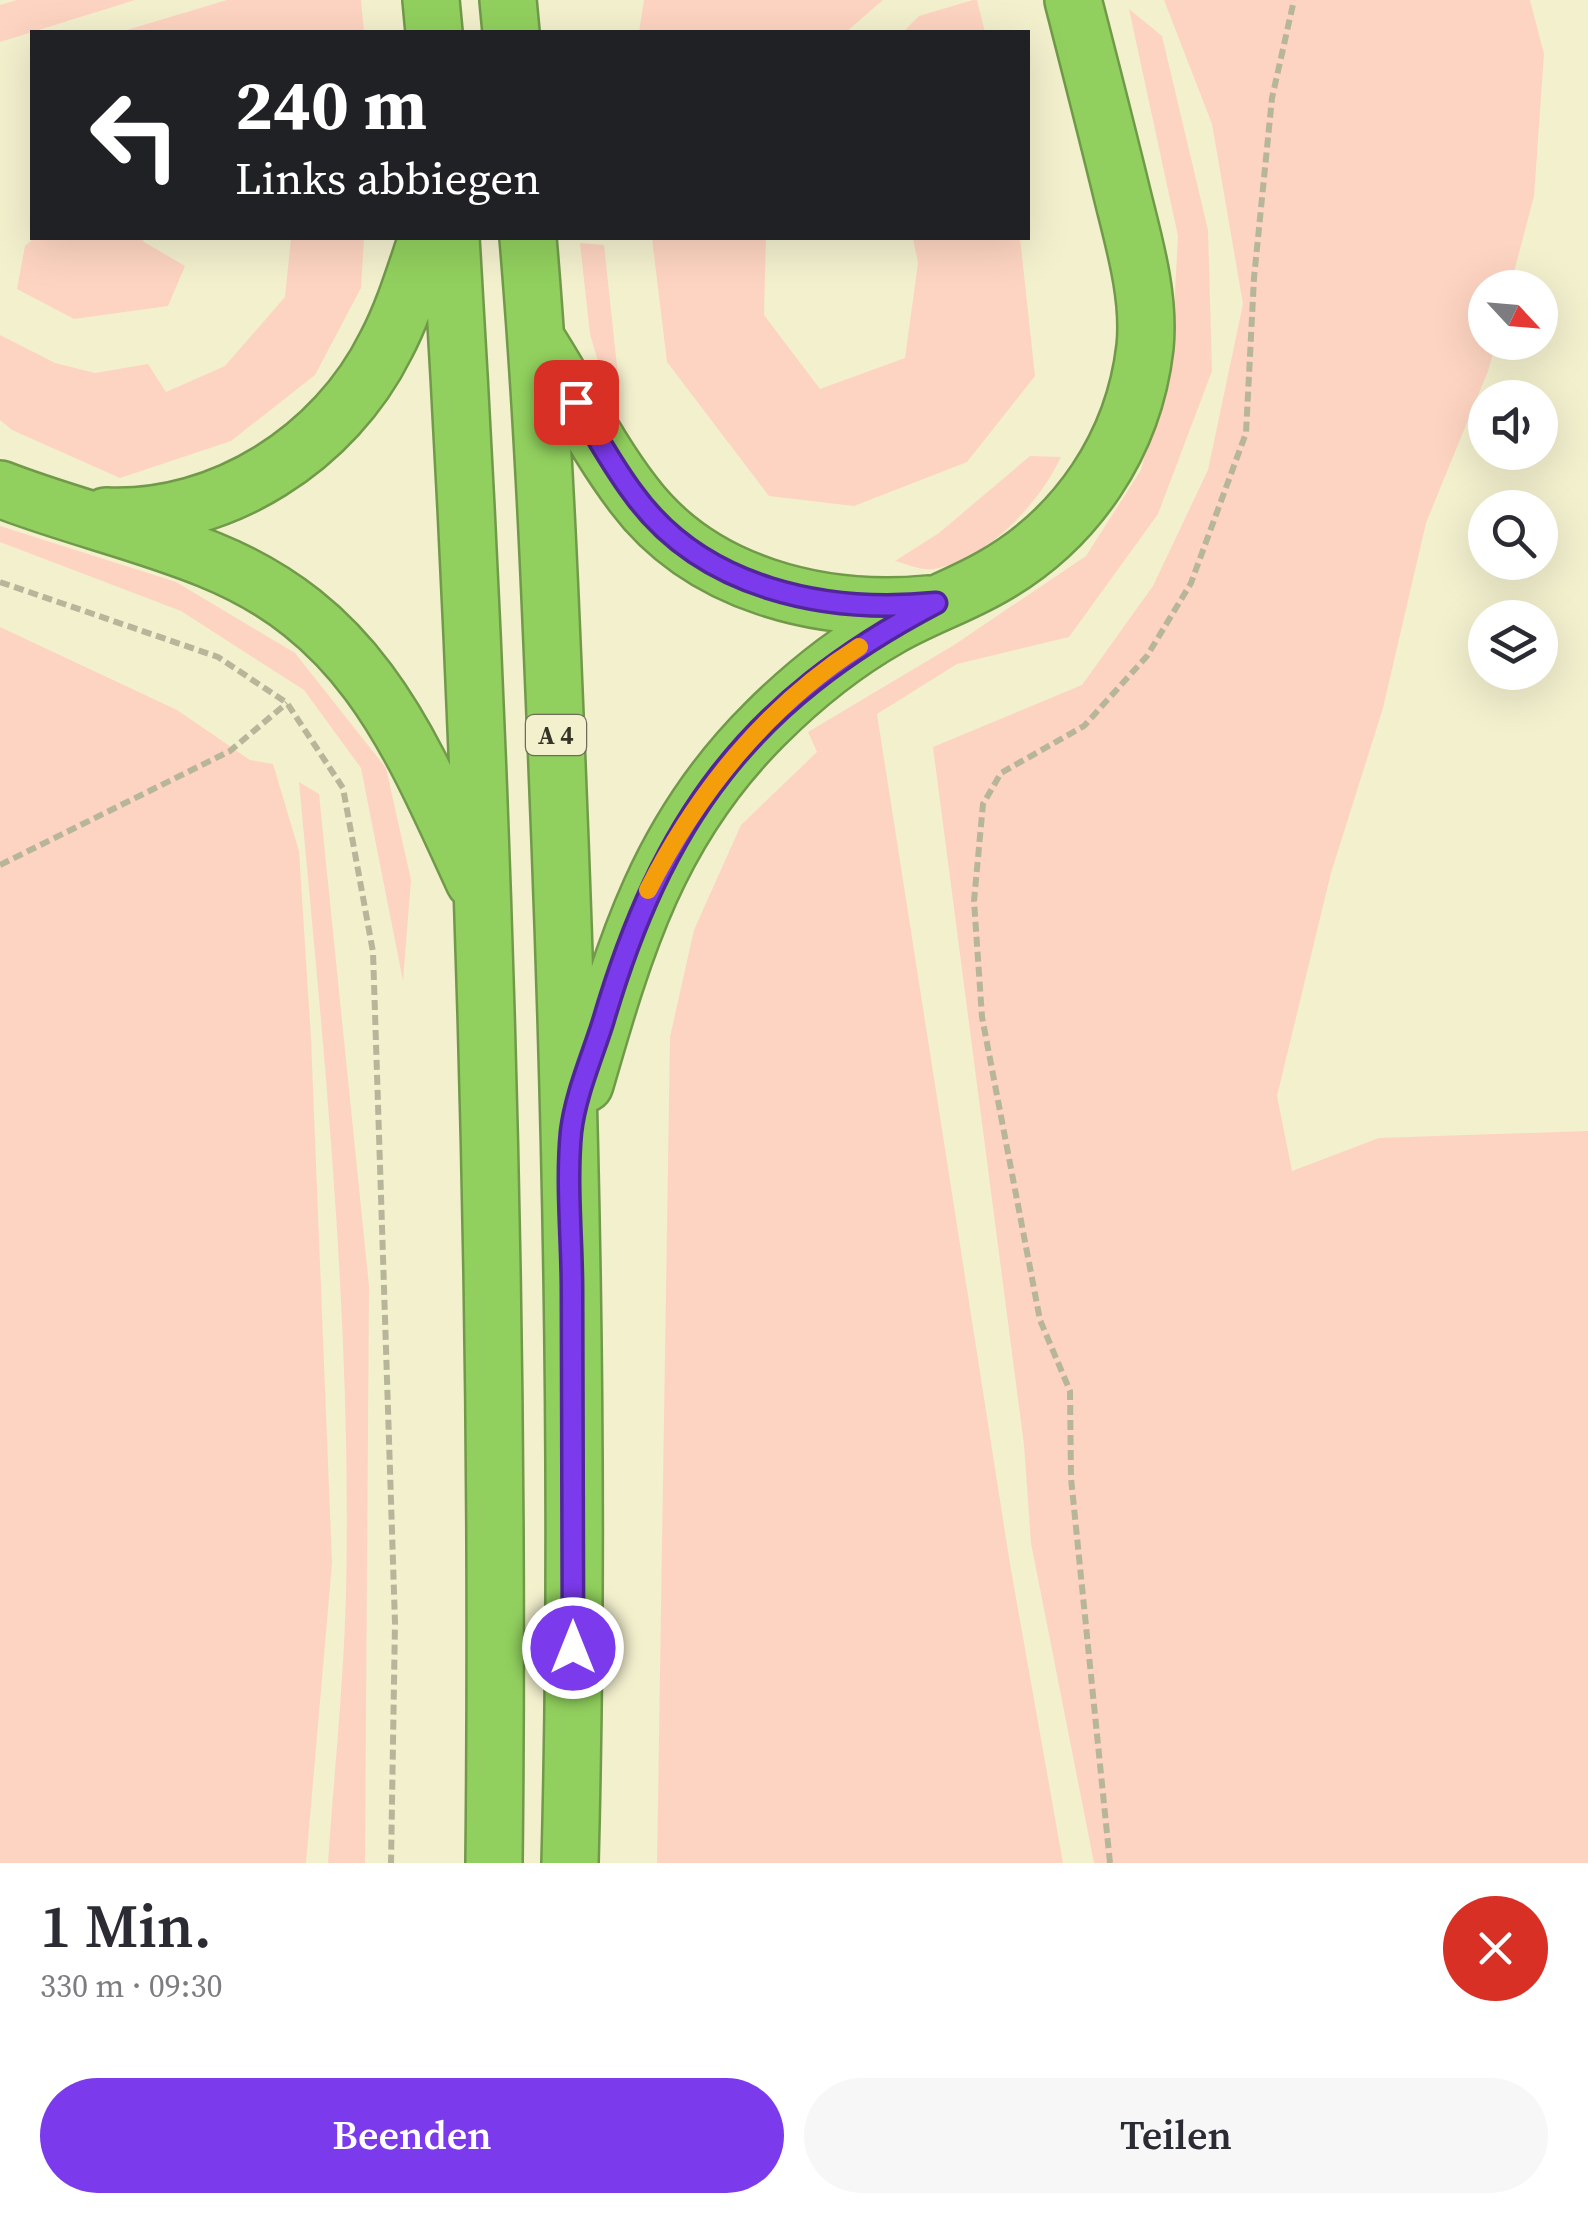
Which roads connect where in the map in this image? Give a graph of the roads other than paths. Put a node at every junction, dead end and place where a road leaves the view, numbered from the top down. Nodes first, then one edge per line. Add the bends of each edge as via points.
1 (432, 0) edge
2 (508, 0) edge
3 (1073, 0) edge
4 (434, 30) edge
5 (511, 30) edge
6 (426, 240) edge
7 (451, 240) edge
8 (528, 240) edge
9 (537, 340) junction
10 (0, 489) edge
11 (78, 514) junction
12 (936, 603) junction
13 (486, 906) junction
14 (571, 1130) junction
15 (494, 1863) edge
16 (570, 1863) edge

1 - 4 highway
2 - 5 highway
3 - 12 highway via 1144,298 1140,378 1117,446 1078,507 1022,559
6 - 11 highway via 369,376 298,452 234,491 197,504 132,515
7 - 13 highway
8 - 9 highway, A 4
9 - 12 highway via 634,495 707,558 764,587 828,604
9 - 14 highway, A 4
10 - 11 highway
11 - 13 highway via 230,569 272,592 336,643 409,740
12 - 14 highway via 802,689 751,738 695,808 642,902
13 - 15 highway
14 - 16 highway, A 4

